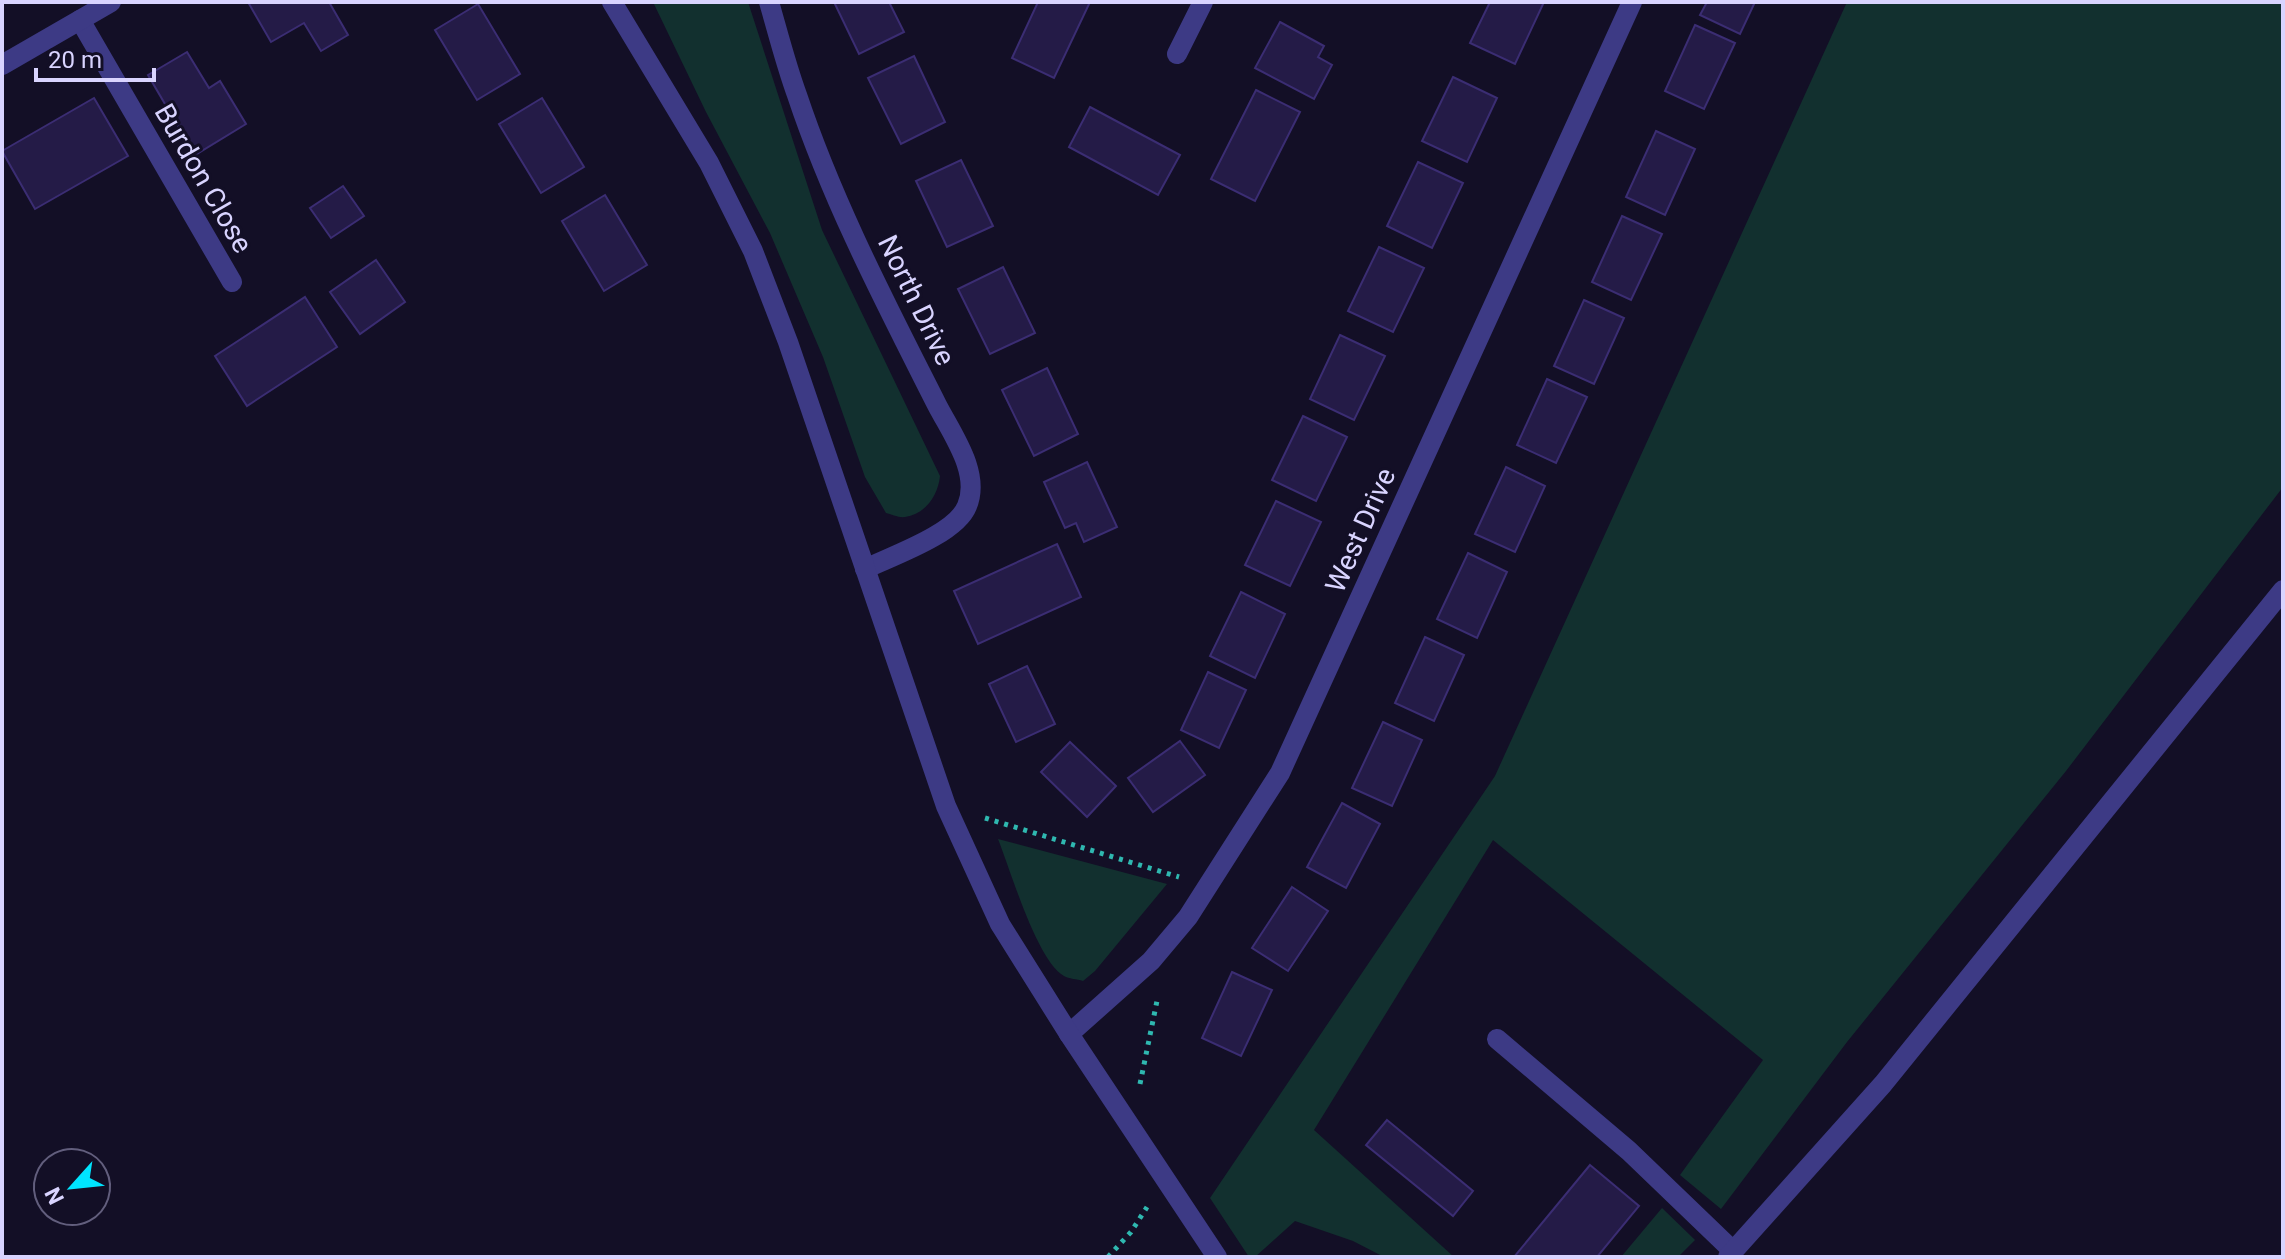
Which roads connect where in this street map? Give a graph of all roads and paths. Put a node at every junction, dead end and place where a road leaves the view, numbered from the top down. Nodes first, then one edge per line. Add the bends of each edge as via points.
1 (111, 2) edge
2 (612, 2) edge
3 (769, 2) edge
4 (1203, 2) edge
5 (1632, 2) edge
6 (80, 20) junction
7 (1177, 54) dead end
8 (2, 65) edge
9 (232, 282) dead end
10 (865, 569) junction
11 (2283, 590) edge
12 (946, 806) junction
13 (1208, 886) junction
14 (1169, 940) junction
15 (1069, 1034) junction
16 (1497, 1039) dead end
17 (1131, 1128) junction
18 (1165, 1180) junction
19 (1731, 1254) edge
20 (1108, 1257) edge
21 (1217, 1257) edge

1 - 6 street
2 - 10 street via 709,163 753,251
3 - 10 street, North Drive via 797,96 833,187 971,479 967,508 945,531
4 - 7 street
5 - 13 street, West Drive via 1280,773
6 - 8 street
6 - 9 street, Burdon Close
10 - 12 street
11 - 19 street via 1883,1084
12 - 13 path
12 - 15 street via 1000,924
13 - 14 street, West Drive
14 - 15 street, West Drive
14 - 17 path
15 - 17 street
16 - 19 street via 1629,1151
17 - 18 street
18 - 20 path
18 - 21 street

